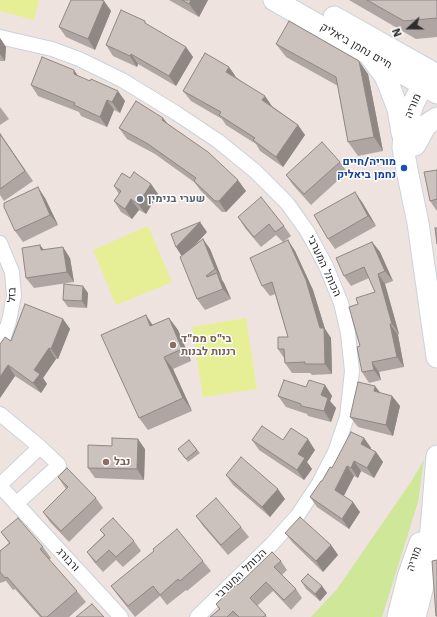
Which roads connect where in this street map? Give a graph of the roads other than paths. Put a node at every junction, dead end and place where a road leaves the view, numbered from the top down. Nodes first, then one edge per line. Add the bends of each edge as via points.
1 (274, 0) edge
2 (304, 0) edge
3 (0, 37) edge
4 (367, 52) junction
5 (433, 84) edge
6 (437, 118) edge
7 (409, 146) junction
8 (0, 243) edge
9 (0, 348) edge
10 (437, 357) edge
11 (0, 414) edge
12 (40, 447) junction
13 (437, 456) edge
14 (0, 486) edge
15 (432, 502) junction
16 (16, 504) junction
17 (121, 617) edge
18 (197, 617) edge
19 (398, 617) edge
20 (415, 617) edge

1 - 4 street, חיים נחמן ביאליק
2 - 5 street, חיים נחמן ביאליק
3 - 18 street, הכותל המערבי via 79,58 122,80 218,141 255,171 287,203 307,231 326,266 341,303 348,333 352,371 347,416 335,452 298,515
4 - 5 street, חיים נחמן ביאליק
4 - 7 street via 384,76 395,98
5 - 7 street, מוריה
6 - 7 street via 426,125
7 - 10 street, מוריה
8 - 9 street, בזל via 12,272 14,296
11 - 12 street
12 - 14 street, ורבורג
12 - 16 street via 59,465
13 - 15 street, מוריה
14 - 16 street, ורבורג
15 - 19 street, מוריה
15 - 20 street, מוריה via 429,549
16 - 17 street, ורבורג

